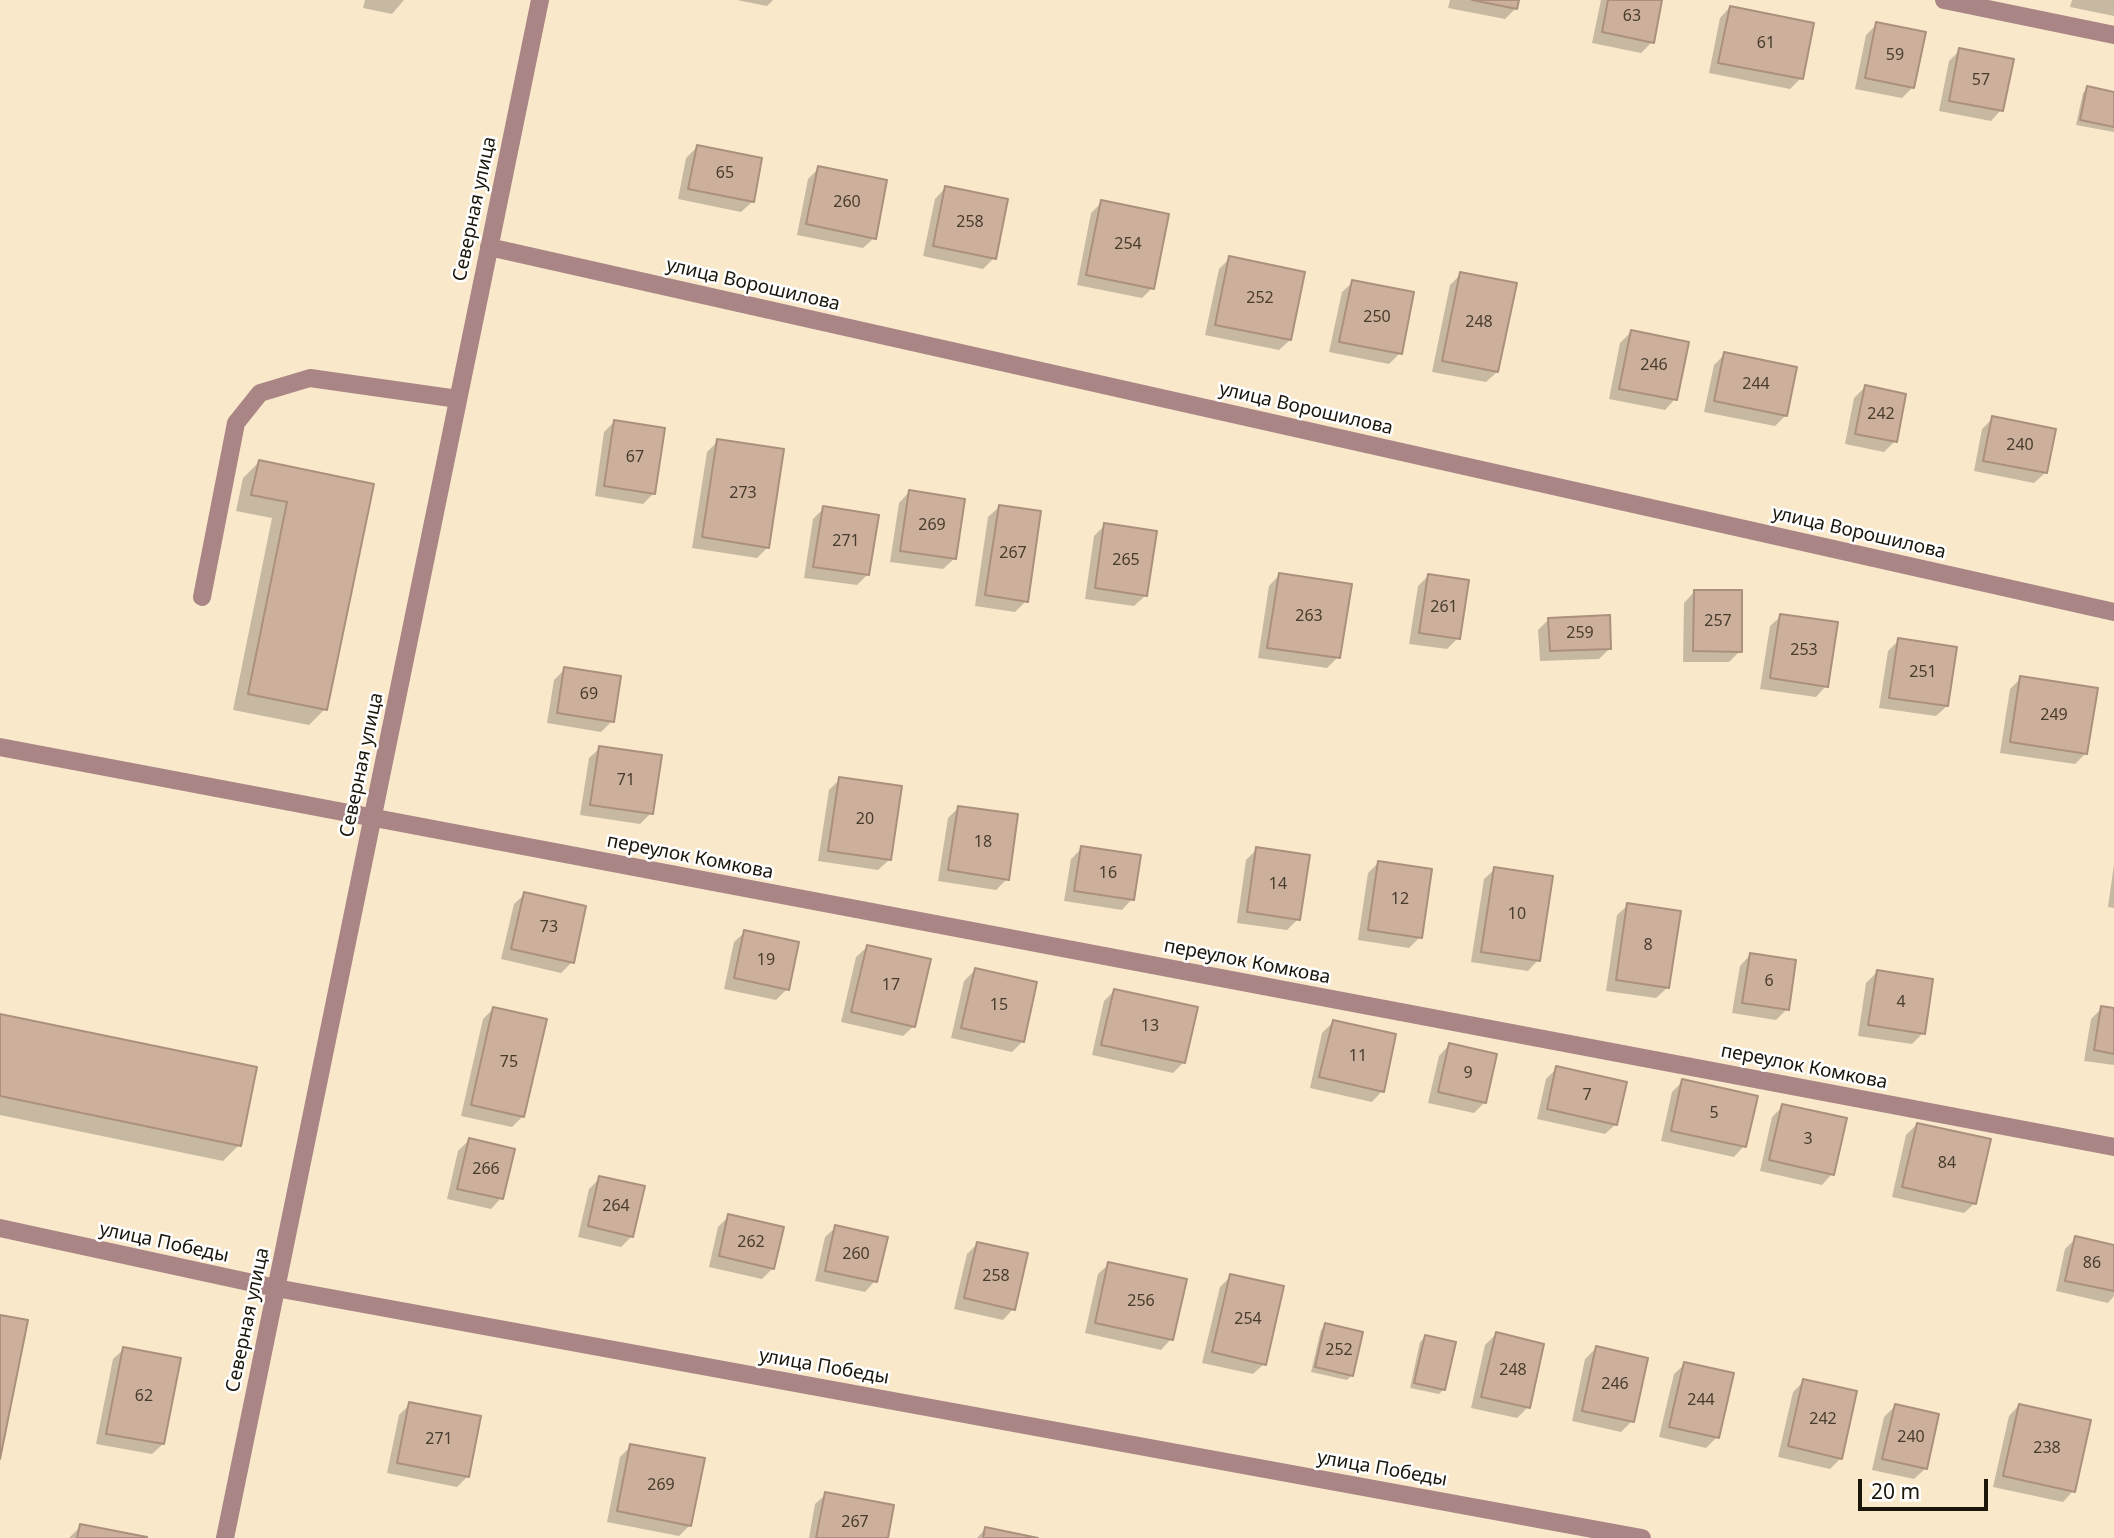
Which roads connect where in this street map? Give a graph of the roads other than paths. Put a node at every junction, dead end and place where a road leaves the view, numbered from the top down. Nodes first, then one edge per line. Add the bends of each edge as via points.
1 (540, 0) edge
2 (1944, 0) edge
3 (2114, 35) edge
4 (489, 247) junction
5 (458, 399) junction
6 (202, 597) dead end
7 (2114, 612) edge
8 (0, 747) edge
9 (372, 818) junction
10 (2114, 1147) edge
11 (0, 1228) edge
12 (276, 1288) junction
13 (225, 1538) edge
14 (1642, 1538) edge

1 - 4 street, Северная улица
2 - 3 street
4 - 5 street, Северная улица
4 - 7 street, улица Ворошилова
5 - 6 street via 310,378 260,393 236,423
5 - 9 street, Северная улица
8 - 9 street, переулок Комкова
9 - 10 street, переулок Комкова
9 - 12 street, Северная улица
11 - 12 street, улица Победы
12 - 13 street, Северная улица
12 - 14 street, улица Победы

